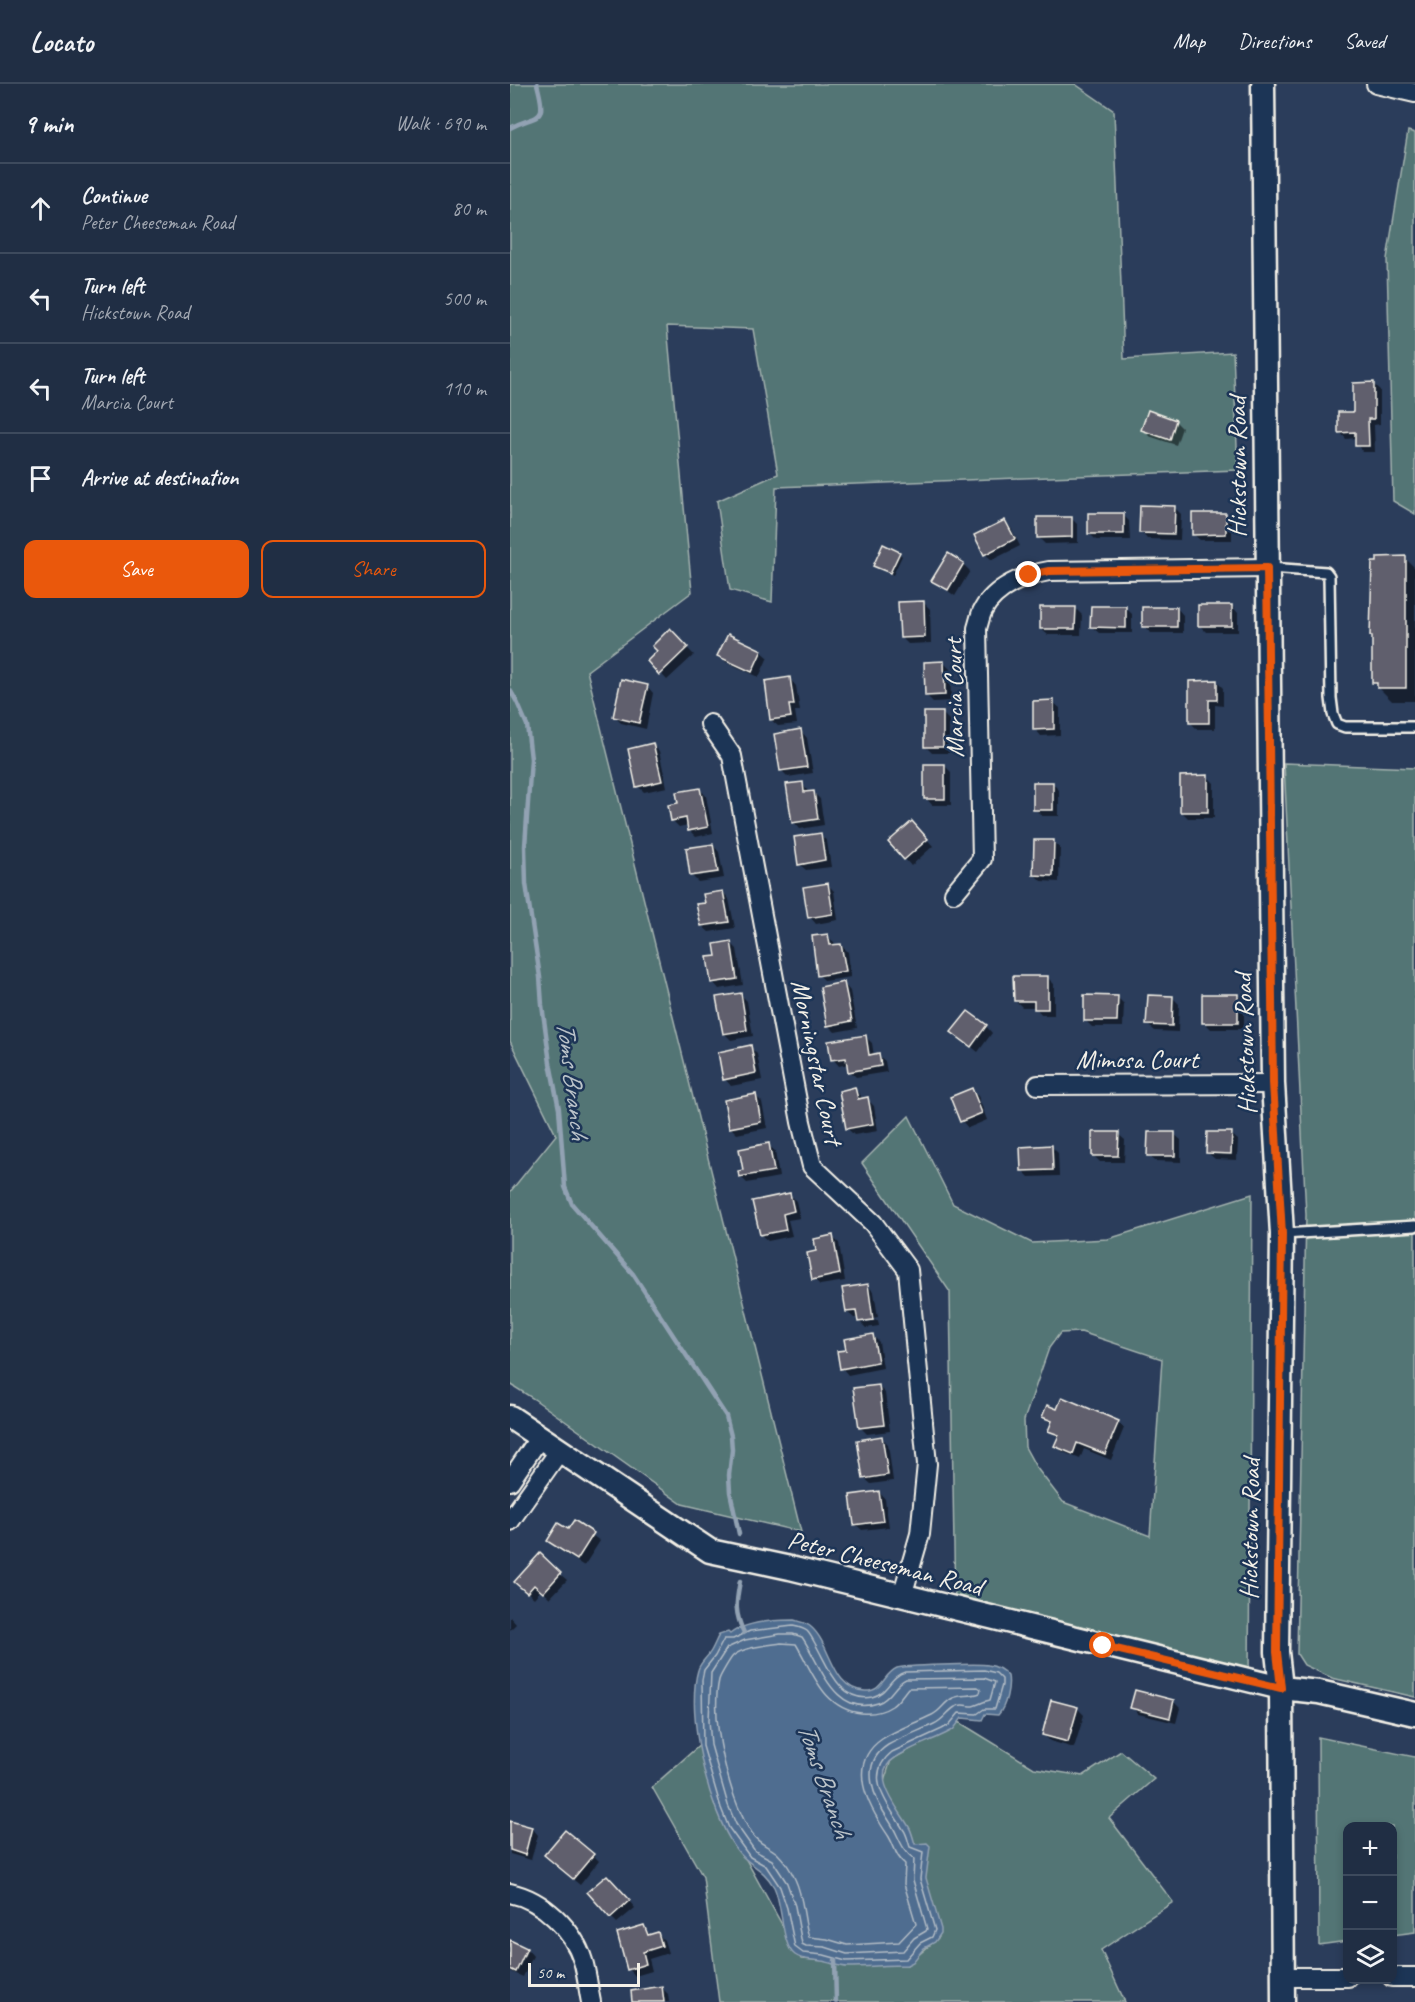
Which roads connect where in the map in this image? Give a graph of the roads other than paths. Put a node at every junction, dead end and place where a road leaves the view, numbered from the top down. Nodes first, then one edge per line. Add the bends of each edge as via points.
1 (1263, 84) edge
2 (1376, 84) edge
3 (1415, 93) edge
4 (1267, 568) junction
5 (710, 724) dead end
6 (1415, 727) edge
7 (954, 893) dead end
8 (1273, 1083) junction
9 (1038, 1085) dead end
10 (1415, 1226) edge
11 (1282, 1234) junction
12 (510, 1417) edge
13 (540, 1437) junction
14 (560, 1450) junction
15 (510, 1481) edge
16 (510, 1521) edge
17 (902, 1596) junction
18 (1281, 1688) junction
19 (1415, 1714) edge
20 (510, 1893) edge
21 (1282, 1977) junction
22 (1343, 1977) edge
23 (1397, 1977) edge
24 (1415, 1977) edge
25 (591, 2002) edge
26 (1283, 2002) edge

1 - 4 street, Hickstown Road
2 - 3 street
4 - 6 lane via 1318,570 1329,576 1331,698 1337,724
4 - 7 street, Marcia Court via 1049,571 1010,584 993,598 982,610 977,628 982,860
4 - 8 street, Hickstown Road
5 - 17 street, Morningstar Court via 732,756 812,1166 873,1223 908,1270 927,1464 920,1534
8 - 9 street, Mimosa Court
8 - 11 street, Hickstown Road
10 - 11 lane
11 - 18 street, Hickstown Road via 1277,1652
12 - 13 street, Peter Cheeseman Road
13 - 14 street, Peter Cheeseman Road
13 - 15 street
14 - 16 street
14 - 17 street, Peter Cheeseman Road via 710,1551
17 - 18 street, Peter Cheeseman Road
18 - 19 street, Peter Cheeseman Road via 1319,1692
18 - 21 street, Hickstown Road
20 - 25 street via 540,1906 570,1934 582,1960
21 - 22 street
21 - 26 street, Hickstown Road
23 - 24 street

